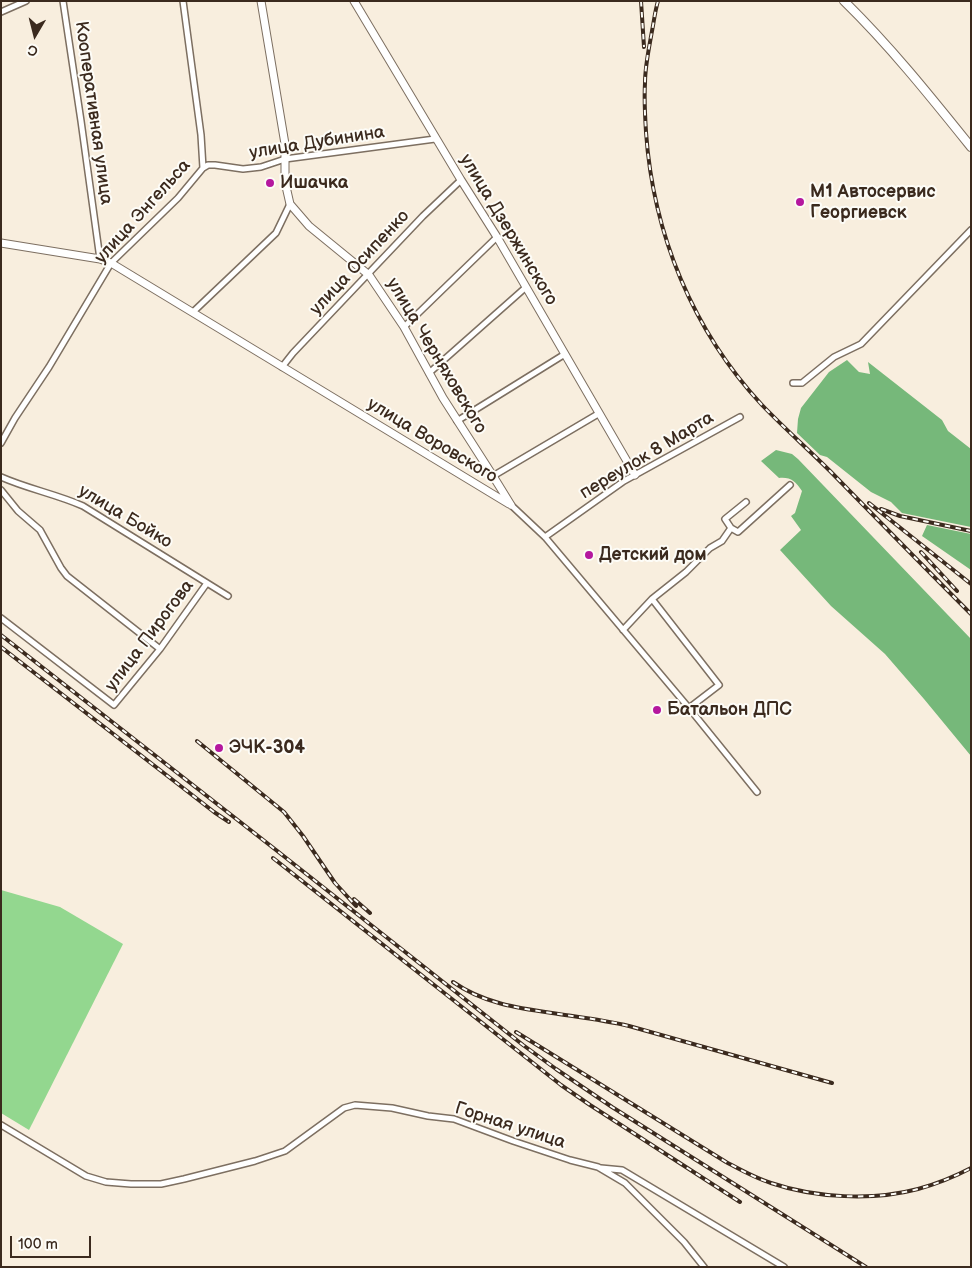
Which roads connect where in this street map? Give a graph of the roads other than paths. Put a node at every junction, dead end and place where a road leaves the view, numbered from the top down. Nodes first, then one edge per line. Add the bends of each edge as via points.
1 (26, 1) edge
2 (63, 1) edge
3 (183, 1) edge
4 (261, 1) edge
5 (354, 1) edge
6 (844, 1) edge
7 (1, 12) edge
8 (435, 139) junction
9 (971, 147) edge
10 (285, 159) junction
11 (203, 168) junction
12 (460, 180) junction
13 (290, 204) junction
14 (971, 230) edge
15 (497, 237) junction
16 (1, 243) edge
17 (100, 259) junction
18 (111, 263) junction
19 (369, 275) junction
20 (525, 288) junction
21 (193, 312) junction
22 (404, 327) junction
23 (565, 354) junction
24 (282, 368) junction
25 (429, 372) junction
26 (794, 383) dead end
27 (598, 414) junction
28 (740, 417) dead end
29 (457, 421) junction
30 (1, 444) edge
31 (635, 475) junction
32 (493, 476) junction
33 (1, 477) edge
34 (790, 485) dead end
35 (1, 490) edge
36 (746, 502) dead end
37 (511, 505) junction
38 (731, 528) junction
39 (545, 537) junction
40 (207, 583) junction
41 (228, 596) dead end
42 (652, 600) junction
43 (1, 618) edge
44 (623, 630) junction
45 (160, 649) junction
46 (689, 708) junction
47 (757, 792) dead end
48 (1, 1125) edge
49 (598, 1167) junction
50 (704, 1267) edge
51 (784, 1267) edge

1 - 7 street
2 - 17 street, Кооперативная улица
3 - 11 street, улица Энгельса
4 - 10 street, улица Черняховского
5 - 8 street, улица Дзержинского
6 - 9 main road via 900,61
8 - 10 street, улица Дубинина
8 - 12 street, улица Дзержинского
10 - 11 street, улица Дубинина via 243,169 215,164
10 - 13 street, улица Черняховского via 285,182
11 - 18 street, улица Энгельса via 178,198
12 - 15 street, улица Дзержинского
12 - 19 street, улица Осипенко
13 - 19 street, улица Черняховского via 309,226
13 - 21 street via 276,233
14 - 26 street via 861,344 834,357 802,382
15 - 20 street, улица Дзержинского
15 - 22 street
16 - 17 street, улица Воровского
17 - 18 street, улица Воровского
18 - 21 street, улица Воровского
18 - 30 street, улица Энгельса
19 - 22 street, улица Черняховского
19 - 24 street, улица Осипенко
20 - 23 street, улица Дзержинского
20 - 25 street
21 - 24 street, улица Воровского
22 - 25 street, улица Черняховского
23 - 27 street, улица Дзержинского
23 - 29 street
24 - 37 street, улица Воровского
25 - 29 street, улица Черняховского
27 - 31 street, улица Дзержинского
27 - 32 street
28 - 31 street, переулок 8 Марта
29 - 32 street, улица Черняховского
31 - 39 street, переулок 8 Марта
32 - 37 street, улица Черняховского
33 - 40 street, улица Бойко via 83,506
34 - 38 street via 738,532
35 - 45 street via 40,530 67,576
36 - 38 street via 725,519
37 - 39 street, улица Воровского
38 - 42 street via 722,541
39 - 44 street, улица Воровского
40 - 41 street, улица Бойко
40 - 45 street, улица Пирогова
42 - 44 street
42 - 46 street via 719,685
43 - 45 street, улица Пирогова via 114,705
44 - 46 street, улица Воровского
46 - 47 street, улица Воровского
48 - 49 street, Горная улица via 86,1176 131,1184 161,1184 285,1151 344,1108 354,1105 454,1119
49 - 50 street, Горная улица via 625,1183 684,1242
49 - 51 street via 622,1170

